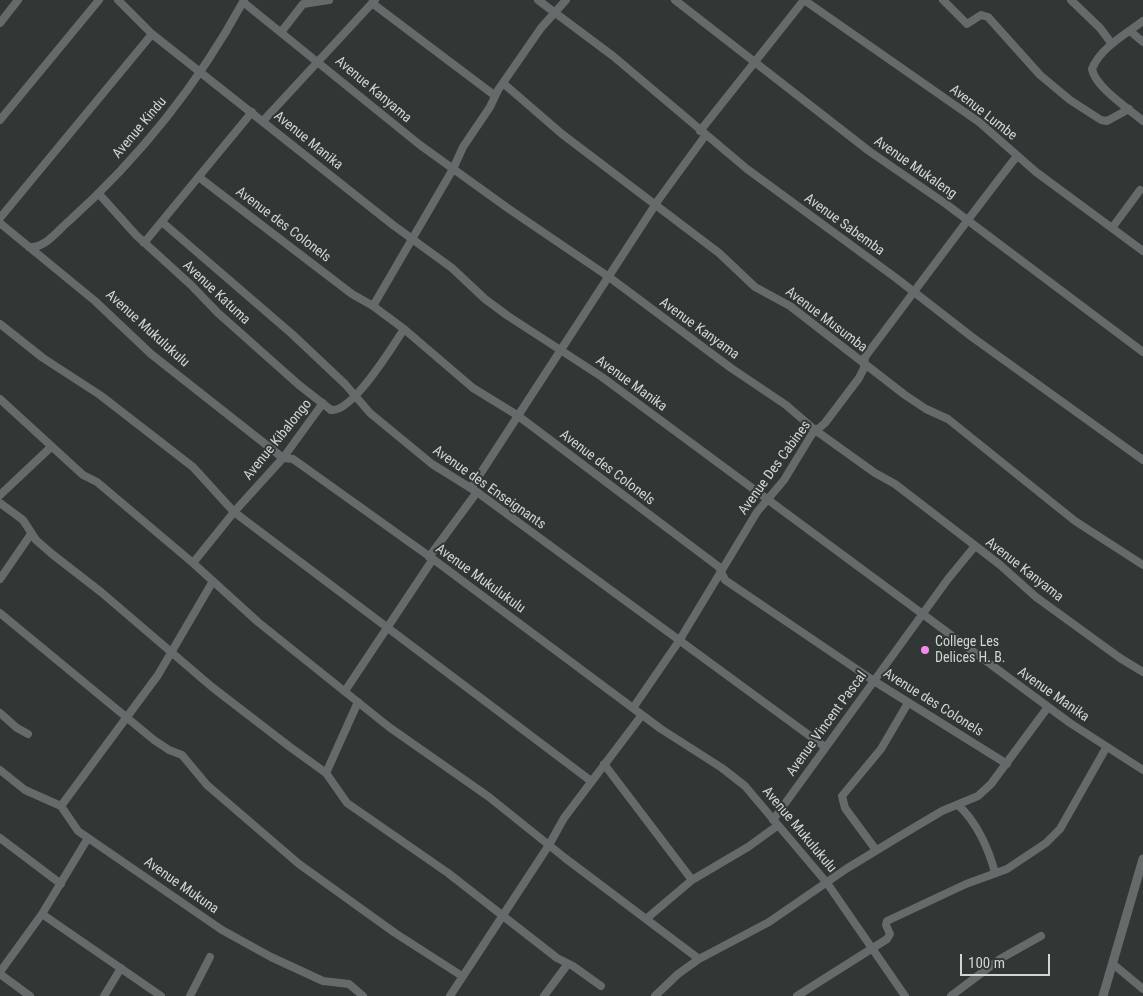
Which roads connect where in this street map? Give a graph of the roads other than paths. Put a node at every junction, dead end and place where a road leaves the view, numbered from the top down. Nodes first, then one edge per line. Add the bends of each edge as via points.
1 (18, 0) edge
2 (98, 0) edge
3 (118, 0) edge
4 (330, 0) edge
5 (538, 0) edge
6 (566, 0) edge
7 (676, 0) edge
8 (804, 0) edge
9 (943, 0) edge
10 (1072, 0) edge
11 (243, 1) edge
12 (374, 2) edge
13 (553, 12) junction
14 (1143, 21) edge
15 (0, 23) edge
16 (1130, 30) junction
17 (282, 31) junction
18 (152, 34) junction
19 (1143, 42) edge
20 (1112, 44) junction
21 (318, 61) junction
22 (756, 61) junction
23 (200, 70) junction
24 (503, 83) junction
25 (494, 95) junction
26 (1130, 109) junction
27 (252, 112) junction
28 (0, 120) edge
29 (263, 121) junction
30 (1143, 121) edge
31 (702, 133) junction
32 (1017, 156) junction
33 (453, 169) junction
34 (200, 178) junction
35 (1140, 190) dead end
36 (99, 194) junction
37 (656, 206) junction
38 (0, 218) edge
39 (966, 220) junction
40 (162, 222) junction
41 (0, 223) edge
42 (1112, 228) junction
43 (412, 239) junction
44 (144, 243) junction
45 (29, 246) junction
46 (1143, 251) edge
47 (609, 278) junction
48 (914, 292) junction
49 (373, 306) junction
50 (0, 324) edge
51 (404, 329) junction
52 (561, 350) junction
53 (1143, 352) edge
54 (864, 364) junction
55 (354, 395) junction
56 (0, 399) edge
57 (323, 404) junction
58 (517, 415) junction
59 (815, 430) junction
60 (51, 447) junction
61 (283, 458) junction
62 (1143, 460) edge
63 (474, 490) junction
64 (0, 495) edge
65 (768, 500) junction
66 (0, 503) edge
67 (234, 512) junction
68 (31, 534) junction
69 (975, 546) junction
70 (431, 558) junction
71 (193, 562) junction
72 (1143, 565) edge
73 (722, 571) junction
74 (0, 579) edge
75 (214, 581) junction
76 (0, 613) edge
77 (922, 615) junction
78 (388, 627) junction
79 (679, 641) junction
80 (172, 652) junction
81 (1143, 672) edge
82 (874, 681) junction
83 (345, 691) junction
84 (358, 702) junction
85 (908, 703) junction
86 (1048, 707) junction
87 (633, 708) junction
88 (0, 714) edge
89 (642, 715) junction
90 (126, 718) junction
91 (28, 734) dead end
92 (825, 747) junction
93 (1106, 748) junction
94 (604, 764) junction
95 (1007, 764) junction
96 (0, 770) edge
97 (1143, 770) edge
98 (326, 773) junction
99 (591, 781) junction
100 (958, 805) junction
101 (61, 806) junction
102 (775, 823) junction
103 (0, 838) edge
104 (88, 838) junction
105 (549, 845) junction
106 (876, 850) junction
107 (1143, 859) edge
108 (995, 873) junction
109 (1140, 877) edge
110 (692, 880) junction
111 (827, 883) junction
112 (61, 884) junction
113 (42, 914) junction
114 (503, 917) junction
115 (646, 919) junction
116 (1041, 936) dead end
117 (872, 948) junction
118 (210, 957) dead end
119 (699, 959) junction
120 (1114, 964) junction
121 (567, 965) junction
122 (122, 968) junction
123 (0, 973) edge
124 (462, 976) junction
125 (1142, 984) edge
126 (601, 986) dead end
127 (30, 996) edge
128 (104, 996) edge
129 (161, 996) edge
130 (190, 996) edge
131 (364, 996) edge
132 (450, 996) edge
133 (544, 996) edge
134 (655, 996) edge
135 (797, 996) edge
136 (905, 996) edge
137 (951, 996) edge
138 (1103, 996) edge

1 - 15 street
2 - 28 street
3 - 18 street, Avenue Manika
4 - 17 street via 303,4
5 - 13 street, Avenue Sabemba
6 - 13 street
7 - 22 street, Avenue Mukaleng
8 - 22 street
8 - 32 street, Avenue Lumbe via 979,122
9 - 26 street via 967,24 981,15 988,17 1040,75 1101,120 1107,121
10 - 20 street
11 - 17 street, Avenue Kanyama
11 - 23 street, Avenue Kindu
12 - 21 street
12 - 25 street
13 - 24 street
13 - 31 street, Avenue Sabemba via 613,56
14 - 16 street
16 - 19 street
16 - 20 street
17 - 21 street, Avenue Kanyama
18 - 23 street, Avenue Manika
18 - 38 street
20 - 26 street via 1094,64 1092,72 1113,96
21 - 29 street
21 - 33 street, Avenue Kanyama
22 - 31 street
22 - 39 street, Avenue Mukaleng via 869,151
23 - 27 street, Avenue Manika
23 - 36 street, Avenue Kindu via 172,111
24 - 25 street
24 - 37 street, Avenue Musumba via 562,134
25 - 33 street
26 - 30 street
27 - 29 street, Avenue Manika
27 - 34 street
29 - 43 street, Avenue Manika
31 - 37 street
31 - 48 street, Avenue Sabemba
32 - 39 street, Avenue Des Cabines
32 - 42 street, Avenue Lumbe
33 - 43 street
33 - 47 street, Avenue Kanyama
34 - 40 street
34 - 49 street, Avenue des Colonels via 352,294
35 - 42 street
36 - 44 street, Avenue Katuma
36 - 45 street, Avenue Kindu via 42,246
37 - 47 street
37 - 54 street, Avenue Musumba via 719,253 756,287 790,306
39 - 48 street, Avenue Des Cabines
39 - 53 street, Avenue Mukaleng
40 - 44 street
40 - 55 street, Avenue des Enseignants via 292,334
41 - 45 street, Avenue Mukulukulu
42 - 46 street, Avenue Lumbe
43 - 49 street
43 - 52 street, Avenue Manika via 452,268 500,310
44 - 57 street, Avenue Katuma via 224,320
45 - 61 street, Avenue Mukulukulu via 96,301 151,354
47 - 52 street
47 - 59 street, Avenue Kanyama via 786,405
48 - 54 street, Avenue Des Cabines via 865,357
48 - 62 street, Avenue Sabemba
49 - 51 street, Avenue des Colonels
50 - 67 street via 186,461
51 - 55 street, Avenue Kibalongo
51 - 58 street, Avenue des Colonels via 473,388
52 - 58 street
52 - 65 street, Avenue Manika
54 - 59 street, Avenue Des Cabines via 853,387
54 - 72 street, Avenue Musumba via 926,409 948,419 1075,521
55 - 57 street, Avenue Kibalongo via 337,410
55 - 63 street, Avenue des Enseignants via 370,413 432,464
56 - 60 street
57 - 61 street, Avenue Kibalongo
58 - 63 street
58 - 73 street, Avenue des Colonels
59 - 65 street, Avenue Des Cabines
59 - 69 street, Avenue Kanyama via 875,474 900,488
60 - 64 street
60 - 71 street
61 - 67 street, Avenue Kibalongo
61 - 70 street, Avenue Mukulukulu via 293,459
63 - 70 street
63 - 79 street, Avenue des Enseignants
65 - 73 street, Avenue Des Cabines via 757,512
65 - 77 street, Avenue Manika
66 - 68 street via 23,520
67 - 71 street, Avenue Kibalongo
67 - 78 street
68 - 74 street
68 - 80 street
69 - 77 street, Avenue Vincent Pascal
69 - 81 street, Avenue Kanyama via 1036,597
70 - 78 street
70 - 87 street, Avenue Mukulukulu
71 - 75 street
73 - 79 street, Avenue Des Cabines
73 - 82 street, Avenue des Colonels via 725,580
75 - 80 street
75 - 83 street via 258,622
76 - 90 street
77 - 82 street, Avenue Vincent Pascal
77 - 86 street, Avenue Manika
78 - 83 street
78 - 99 street
79 - 87 street, Avenue Des Cabines
79 - 92 street, Avenue des Enseignants
80 - 90 street
80 - 98 street via 251,718
82 - 85 street, Avenue des Colonels
82 - 92 street, Avenue Vincent Pascal
83 - 84 street
84 - 98 street
84 - 105 street
85 - 95 street, Avenue des Colonels
85 - 106 street via 881,748 842,796 845,808
86 - 93 street, Avenue Manika
86 - 95 street
87 - 89 street, Avenue Mukulukulu
88 - 91 street
89 - 94 street
89 - 102 street, Avenue Mukulukulu via 733,776 752,793
90 - 101 street
90 - 124 street via 159,744 182,755 207,785 299,864 410,944
92 - 102 street, Avenue Vincent Pascal
93 - 97 street, Avenue Manika
93 - 108 street via 1056,834 1011,867
94 - 99 street
94 - 110 street
95 - 100 street via 986,790
96 - 101 street via 25,790
98 - 114 street via 340,796 352,806 426,856
99 - 105 street
100 - 106 street
100 - 108 street via 975,825
101 - 104 street, Avenue Mukuna via 78,831
102 - 110 street, Avenue Vincent Pascal via 748,848
102 - 111 street, Avenue Mukulukulu
103 - 112 street
104 - 112 street
104 - 131 street, Avenue Mukuna via 245,944 324,981 349,984
105 - 114 street
105 - 115 street
106 - 111 street
107 - 109 street
108 - 117 street via 887,922 890,936
109 - 120 street
110 - 115 street, Avenue Vincent Pascal
111 - 117 street, Avenue Mukulukulu
111 - 119 street via 769,922
112 - 113 street
113 - 122 street
113 - 123 street
114 - 121 street
114 - 124 street
115 - 119 street
116 - 137 street via 1000,959
117 - 135 street
117 - 136 street, Avenue Mukulukulu
118 - 130 street
119 - 134 street
120 - 125 street
120 - 138 street
121 - 126 street
121 - 133 street
122 - 128 street
122 - 129 street
123 - 127 street
124 - 132 street

